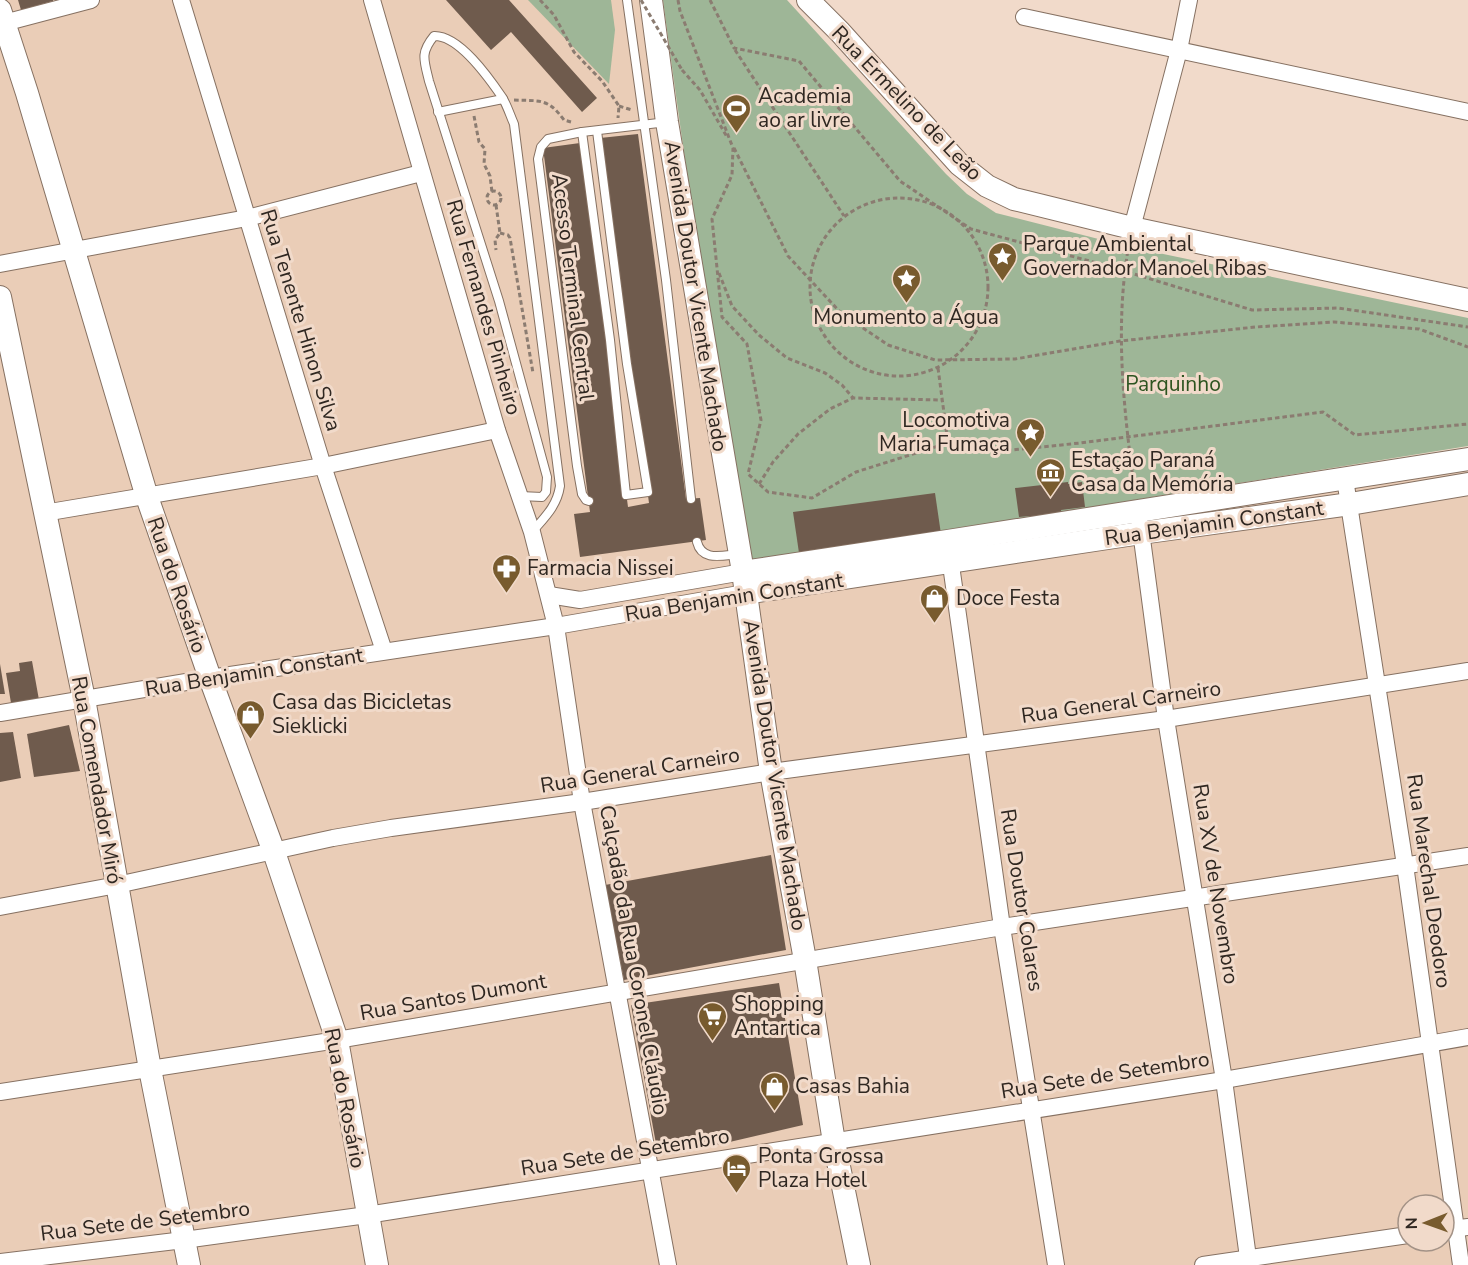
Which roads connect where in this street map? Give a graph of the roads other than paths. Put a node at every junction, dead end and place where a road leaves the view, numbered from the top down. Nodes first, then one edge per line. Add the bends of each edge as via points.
1 (91, 0) edge
2 (180, 0) edge
3 (372, 0) edge
4 (627, 0) edge
5 (651, 0) edge
6 (808, 0) edge
7 (1189, 0) edge
8 (1024, 17) dead end
9 (1, 19) edge
10 (1179, 50) junction
11 (503, 99) junction
12 (438, 112) junction
13 (1468, 112) edge
14 (656, 124) junction
15 (597, 131) junction
16 (582, 132) junction
17 (421, 173) junction
18 (247, 218) junction
19 (1132, 228) junction
20 (74, 249) junction
21 (0, 264) edge
22 (0, 297) edge
23 (1468, 300) edge
24 (497, 430) junction
25 (1468, 459) edge
26 (323, 466) junction
27 (1345, 479) junction
28 (1468, 484) edge
29 (520, 496) junction
30 (147, 497) junction
31 (691, 499) dead end
32 (589, 501) dead end
33 (1350, 504) junction
34 (44, 513) junction
35 (1139, 522) junction
36 (532, 532) junction
37 (697, 542) dead end
38 (949, 552) junction
39 (743, 573) junction
40 (549, 595) junction
41 (556, 626) junction
42 (384, 651) junction
43 (1468, 671) edge
44 (210, 678) junction
45 (1378, 684) junction
46 (84, 699) junction
47 (0, 713) edge
48 (1166, 718) junction
49 (976, 746) junction
50 (771, 772) junction
51 (582, 802) junction
52 (274, 852) junction
53 (1468, 856) edge
54 (1405, 865) junction
55 (117, 885) junction
56 (1196, 898) junction
57 (0, 907) edge
58 (1002, 927) junction
59 (805, 960) junction
60 (617, 992) junction
61 (1468, 1037) edge
62 (337, 1040) junction
63 (1429, 1043) junction
64 (150, 1070) junction
65 (1224, 1080) junction
66 (0, 1092) edge
67 (1032, 1109) junction
68 (834, 1142) junction
69 (650, 1171) junction
70 (1451, 1193) edge
71 (367, 1215) junction
72 (1456, 1228) edge
73 (1396, 1237) edge
74 (184, 1240) junction
75 (0, 1262) edge
76 (1248, 1262) edge
77 (189, 1265) edge
78 (377, 1265) edge
79 (668, 1265) edge
80 (859, 1265) edge
81 (1056, 1265) edge
82 (1203, 1265) edge
83 (1461, 1265) edge

1 - 9 street
2 - 18 street, Rua Tenente Hinon Silva
3 - 17 street, Rua Fernandes Pinheiro
4 - 14 lane
5 - 14 main road, Avenida Doutor Vicente Machado
6 - 19 main road, Rua Ermelino de Leão via 959,164 987,186 1014,199
7 - 10 street
8 - 10 street
9 - 20 main road, Rua do Rosário
10 - 13 street
10 - 19 street
11 - 12 lane
11 - 12 lane via 456,43 434,36 423,58
11 - 36 lane via 518,145 560,486 553,508
12 - 29 lane via 499,301 547,477 542,497
14 - 15 lane, Acesso Terminal Central
14 - 31 lane via 672,332
14 - 39 main road, Avenida Doutor Vicente Machado
15 - 16 lane, Acesso Terminal Central
15 - 16 lane via 648,492 626,495
16 - 32 lane, Acesso Terminal Central via 548,140 538,159 577,465 582,494
17 - 18 street
17 - 24 street, Rua Fernandes Pinheiro
18 - 20 street
18 - 26 street, Rua Tenente Hinon Silva
19 - 23 main road, Rua Ermelino de Leão
20 - 21 street
20 - 30 main road, Rua do Rosário
22 - 34 main road, Rua Comendador Miró
24 - 26 street
24 - 29 street, Rua Fernandes Pinheiro
25 - 27 main road, Rua Benjamin Constant
26 - 30 street
26 - 42 street, Rua Tenente Hinon Silva
27 - 33 street, Rua Marechal Deodoro
27 - 35 main road, Rua Benjamin Constant
28 - 33 main road, Rua Benjamin Constant
29 - 36 street, Rua Fernandes Pinheiro
30 - 34 street
30 - 44 main road, Rua do Rosário
33 - 35 main road, Rua Benjamin Constant
33 - 45 street, Rua Marechal Deodoro
34 - 46 main road, Rua Comendador Miró
35 - 38 main road, Rua Benjamin Constant
35 - 48 street, Rua XV de Novembro
36 - 40 street, Rua Fernandes Pinheiro
37 - 39 lane via 703,554
38 - 39 main road, Rua Benjamin Constant
38 - 49 street, Rua Doutor Colares
39 - 40 street, Rua Benjamin Constant via 580,600
39 - 41 street, Rua Benjamin Constant
39 - 50 main road, Avenida Doutor Vicente Machado
40 - 41 street, Rua Fernandes Pinheiro
41 - 42 street, Rua Benjamin Constant
41 - 51 street, Calçadão da Rua Coronel Cláudio
42 - 44 street, Rua Benjamin Constant
43 - 45 street, Rua General Carneiro
44 - 46 street, Rua Benjamin Constant
44 - 52 main road, Rua do Rosário
45 - 48 street, Rua General Carneiro
45 - 54 street, Rua Marechal Deodoro
46 - 47 street, Rua Benjamin Constant
46 - 55 main road, Rua Comendador Miró
48 - 49 street, Rua General Carneiro
48 - 56 street, Rua XV de Novembro
49 - 50 street, Rua General Carneiro
49 - 58 street, Rua Doutor Colares
50 - 51 street, Rua General Carneiro
50 - 59 main road, Avenida Doutor Vicente Machado
51 - 52 street, Rua General Carneiro via 391,828
51 - 60 street, Calçadão da Rua Coronel Cláudio
52 - 55 street, Rua General Carneiro
52 - 62 main road, Rua do Rosário
53 - 54 street, Rua Santos Dumont
54 - 56 street, Rua Santos Dumont
54 - 63 street, Rua Marechal Deodoro
55 - 57 street, Rua General Carneiro
55 - 64 main road, Rua Comendador Miró
56 - 58 street, Rua Santos Dumont
56 - 65 street, Rua XV de Novembro
58 - 59 street, Rua Santos Dumont
58 - 67 street, Rua Doutor Colares
59 - 60 street, Rua Santos Dumont
59 - 68 main road, Avenida Doutor Vicente Machado
60 - 62 street, Rua Santos Dumont
60 - 69 street, Calçadão da Rua Coronel Cláudio
61 - 63 street, Rua Sete de Setembro
62 - 64 street, Rua Santos Dumont
62 - 71 main road, Rua do Rosário
63 - 65 street, Rua Sete de Setembro
63 - 70 street, Rua Marechal Deodoro
64 - 66 street, Rua Santos Dumont
64 - 74 main road, Rua Comendador Miró
65 - 67 street, Rua Sete de Setembro
65 - 76 street, Rua XV de Novembro
67 - 68 street, Rua Sete de Setembro
67 - 81 street, Rua Doutor Colares
68 - 69 street, Rua Sete de Setembro
68 - 80 main road, Avenida Doutor Vicente Machado
69 - 71 street, Rua Sete de Setembro
69 - 79 street, Calçadão da Rua Coronel Cláudio
71 - 74 street, Rua Sete de Setembro
71 - 78 main road, Rua do Rosário
72 - 83 street, Rua Marechal Deodoro
73 - 76 street
74 - 75 street, Rua Sete de Setembro
74 - 77 main road, Rua Comendador Miró
76 - 82 street

